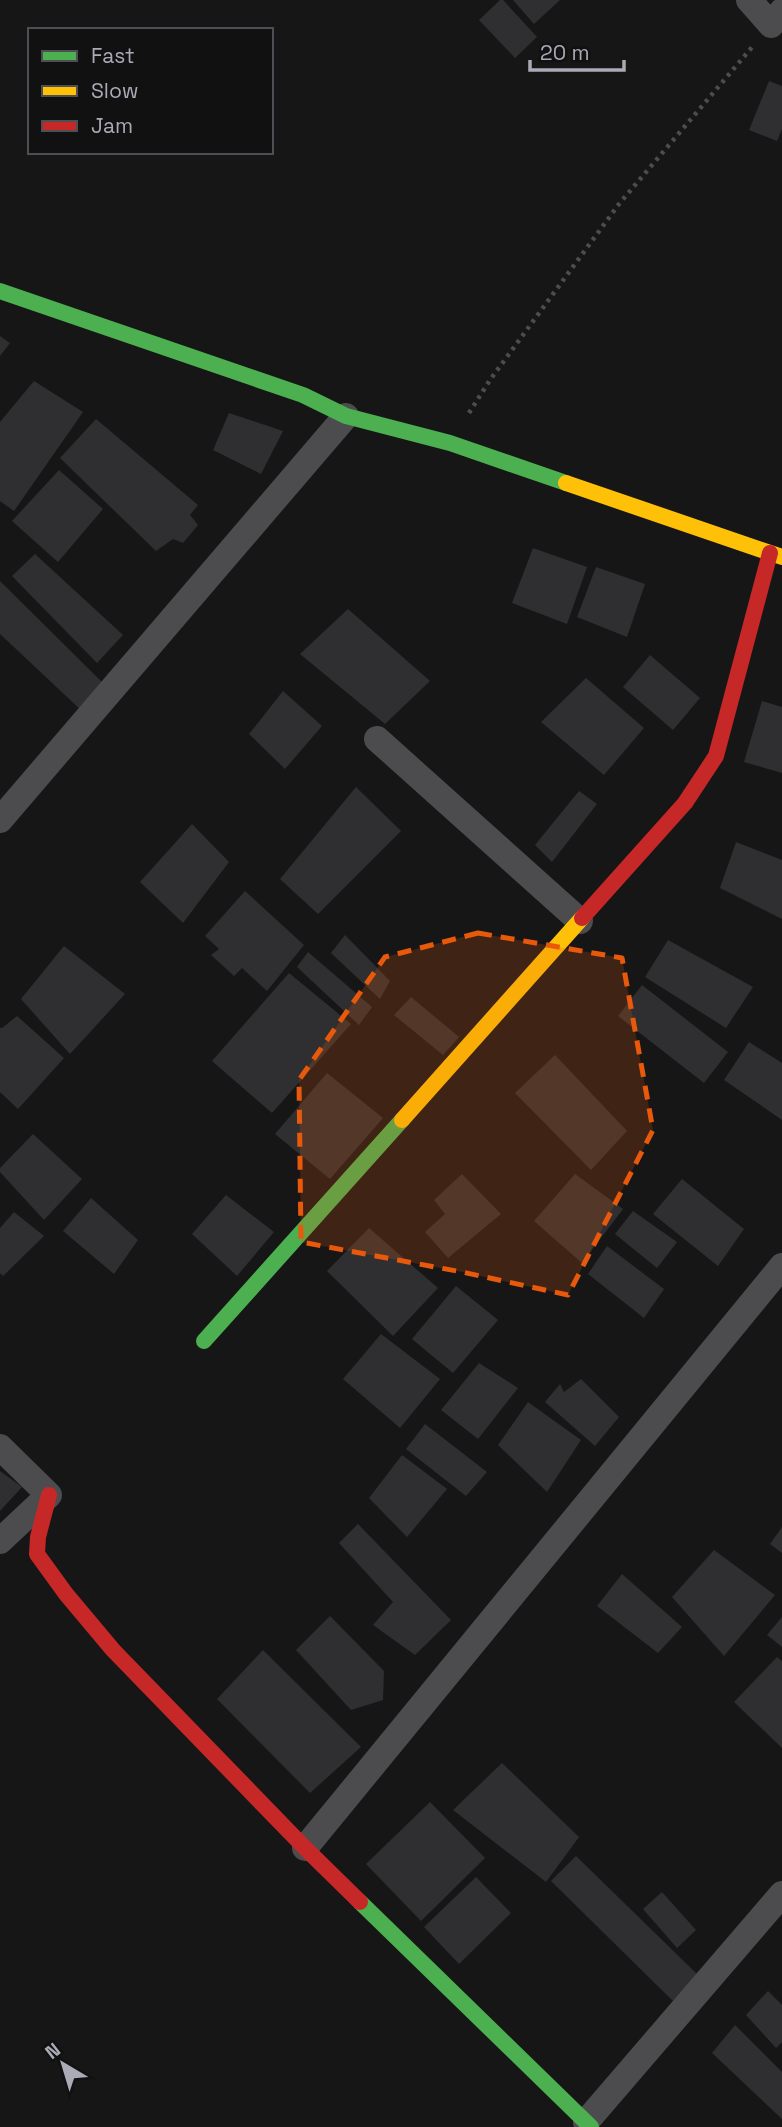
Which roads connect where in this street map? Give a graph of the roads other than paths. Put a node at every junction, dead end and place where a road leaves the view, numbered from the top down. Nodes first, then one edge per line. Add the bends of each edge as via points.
1 (749, 0) edge
2 (776, 18) edge
3 (0, 291) edge
4 (346, 416) junction
5 (776, 555) edge
6 (377, 739) dead end
7 (0, 820) edge
8 (580, 921) junction
9 (782, 1266) edge
10 (204, 1341) dead end
11 (0, 1447) edge
12 (49, 1495) junction
13 (0, 1541) edge
14 (305, 1849) junction
15 (782, 1894) edge
16 (588, 2124) edge

1 - 2 street
3 - 4 street via 303,395
4 - 5 street via 450,443
4 - 7 street
5 - 8 street via 716,756 685,803
6 - 8 street
8 - 10 street
9 - 14 street
11 - 12 street
12 - 13 street
12 - 14 street via 37,1554 52,1576 113,1650
14 - 16 street
15 - 16 street

